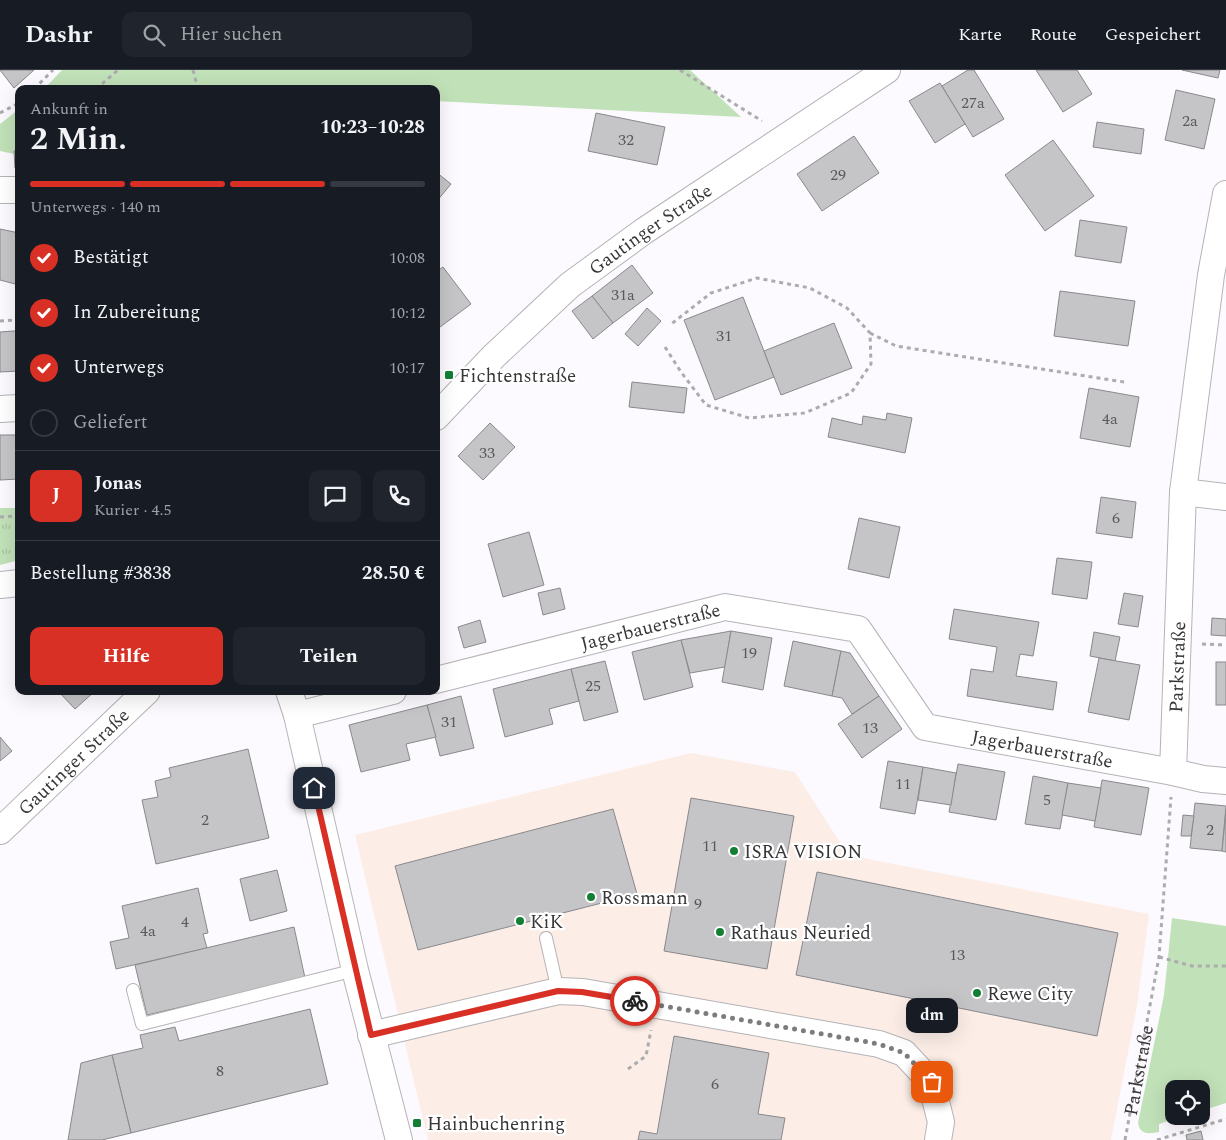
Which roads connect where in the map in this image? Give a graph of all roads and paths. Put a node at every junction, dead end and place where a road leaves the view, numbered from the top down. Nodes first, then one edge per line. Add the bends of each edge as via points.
1 (53, 70) edge
2 (118, 70) edge
3 (193, 70) edge
4 (680, 70) edge
5 (887, 70) edge
6 (38, 85) edge
7 (101, 85) edge
8 (197, 85) edge
9 (15, 105) edge
10 (0, 113) edge
11 (786, 136) junction
12 (0, 190) edge
13 (15, 190) edge
14 (1226, 194) edge
15 (15, 320) edge
16 (0, 321) edge
17 (670, 325) dead end
18 (870, 333) junction
19 (665, 347) dead end
20 (1124, 382) dead end
21 (0, 408) edge
22 (15, 408) edge
23 (440, 413) edge
24 (1183, 492) junction
25 (1226, 497) edge
26 (0, 516) edge
27 (15, 516) edge
28 (15, 583) edge
29 (0, 585) edge
30 (440, 679) edge
31 (143, 695) edge
32 (360, 695) edge
33 (294, 703) edge
34 (1173, 772) junction
35 (1226, 781) edge
36 (0, 831) edge
37 (546, 938) dead end
38 (1159, 957) junction
39 (1226, 966) edge
40 (356, 970) junction
41 (133, 990) dead end
42 (558, 991) junction
43 (656, 1004) junction
44 (371, 1035) junction
45 (628, 1069) dead end
46 (1226, 1120) edge
47 (1165, 1139) edge
48 (399, 1140) edge
49 (938, 1140) edge
50 (1125, 1140) edge
51 (1157, 1140) edge

1 - 6 path
2 - 7 path
3 - 8 path
4 - 11 path
5 - 11 street, Gautinger Straße
9 - 10 path
11 - 23 street, Gautinger Straße via 570,285 494,356
12 - 13 street
14 - 24 street, Parkstraße via 1211,275
15 - 16 path
17 - 18 path via 711,293 757,278 810,288 847,308
18 - 19 path via 871,364 851,393 805,413 749,418 706,405
18 - 20 path via 896,346
21 - 22 street
24 - 25 street
24 - 34 street, Parkstraße
26 - 27 path
28 - 29 street
30 - 34 street, Jagerbauerstraße via 725,607 858,629 925,727
31 - 36 street, Gautinger Straße
32 - 33 street
33 - 40 street
34 - 35 street, Jagerbauerstraße
34 - 38 path, Parkstraße
37 - 42 lane
38 - 39 path via 1192,966
38 - 50 path, Parkstraße
40 - 41 lane via 142,1024
40 - 44 street
42 - 43 street
42 - 44 street
43 - 45 path via 646,1056
43 - 49 street via 879,1044 904,1053 932,1082 941,1122
44 - 48 street
46 - 47 path
47 - 51 path

